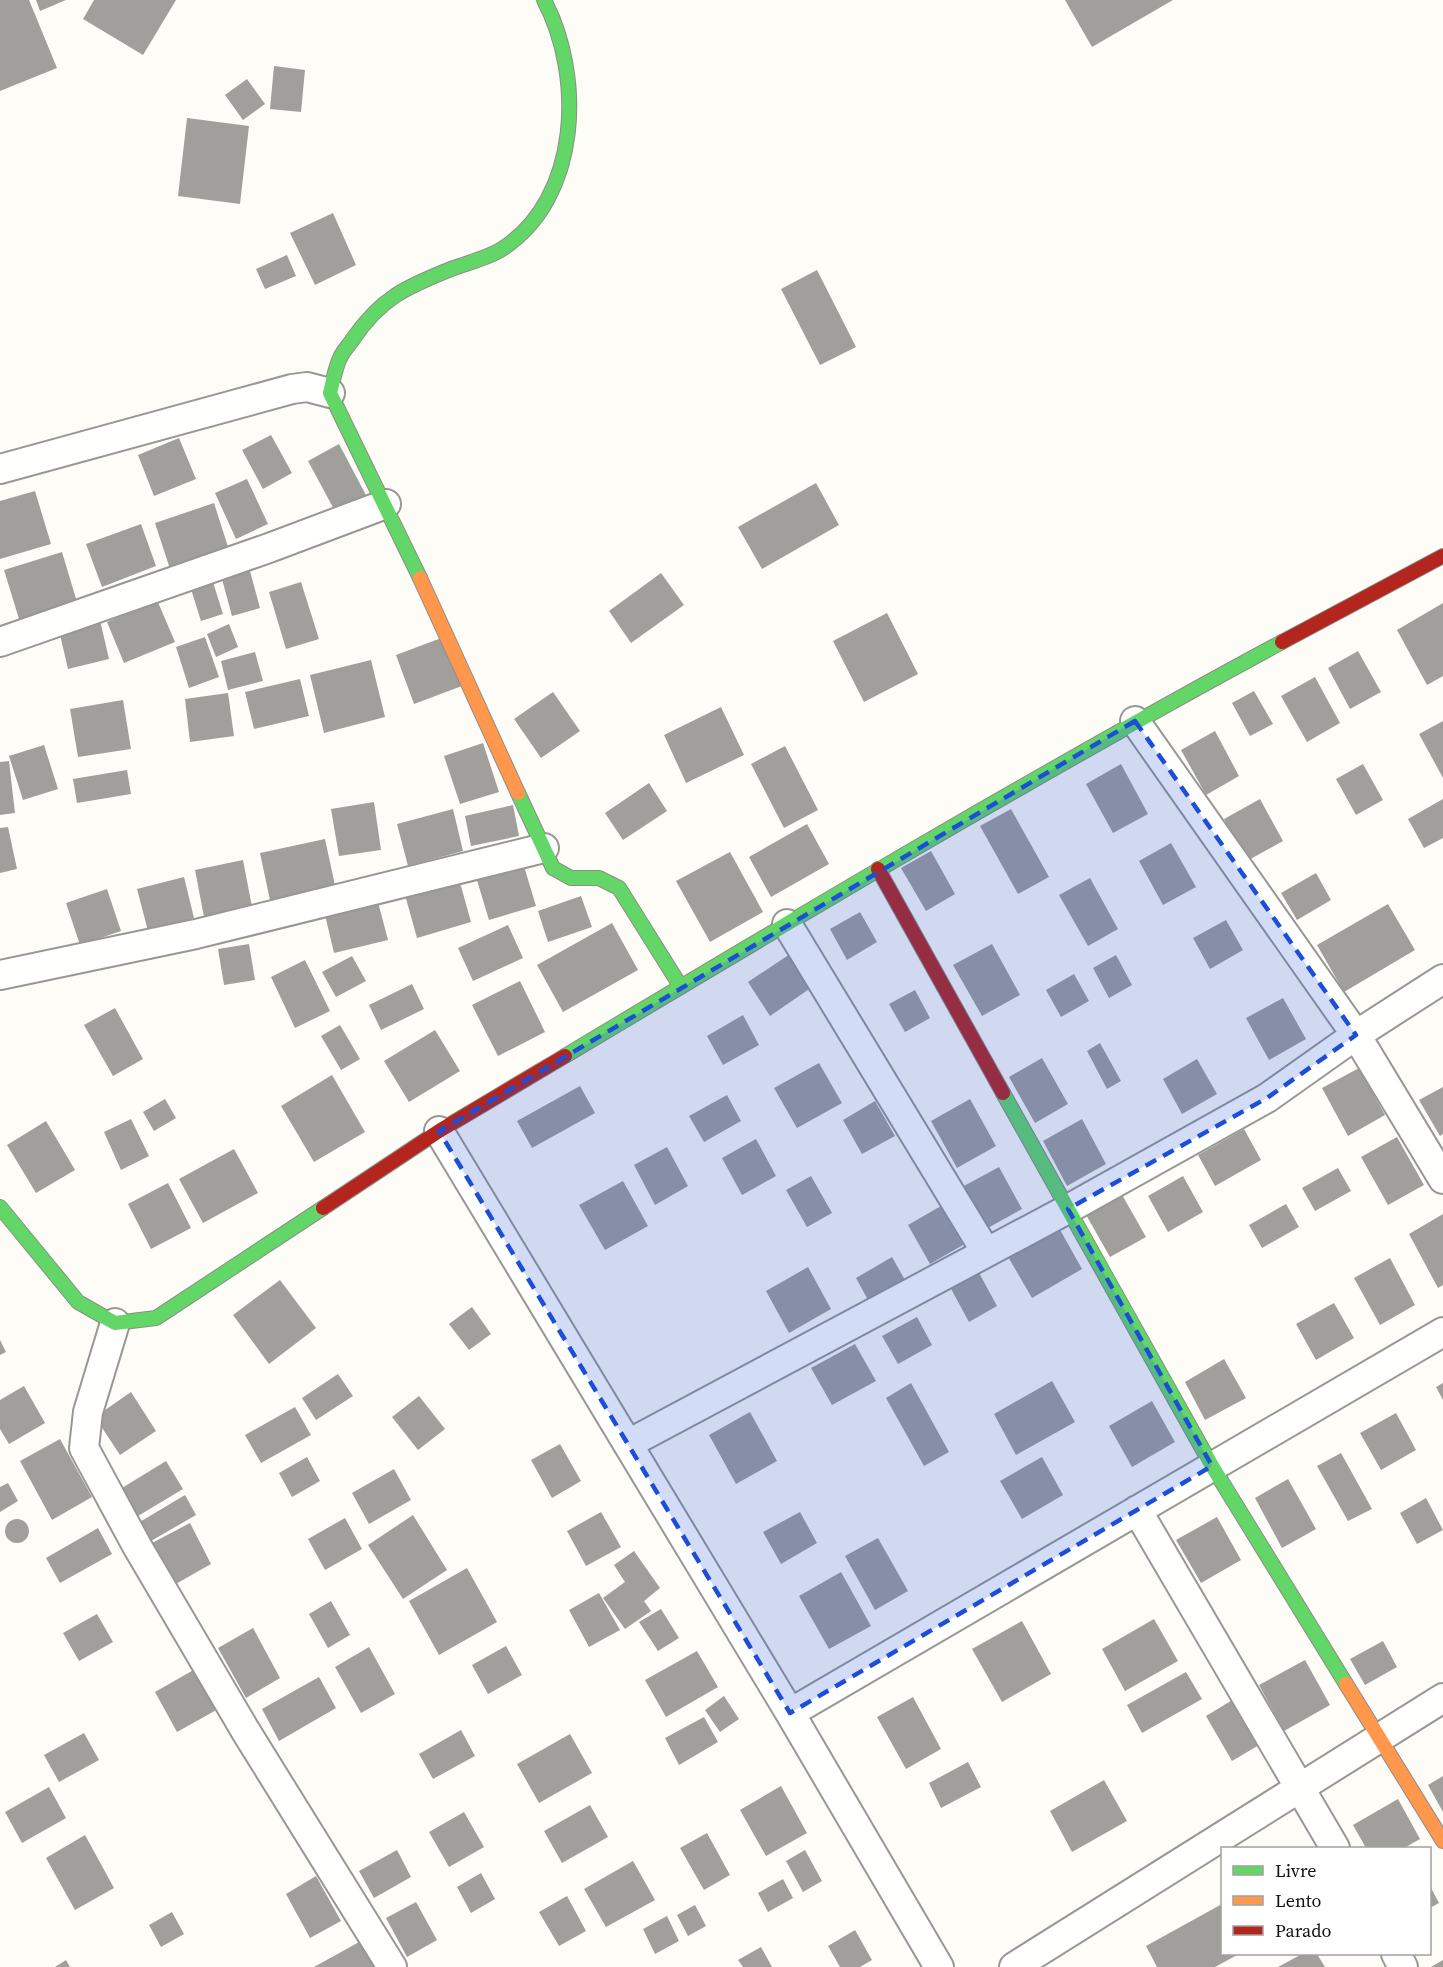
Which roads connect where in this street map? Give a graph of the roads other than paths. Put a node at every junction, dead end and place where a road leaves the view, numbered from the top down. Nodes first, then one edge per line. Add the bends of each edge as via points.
1 (544, 0) edge
2 (330, 393) junction
3 (0, 470) edge
4 (386, 504) junction
5 (1443, 556) edge
6 (0, 642) edge
7 (1135, 721) junction
8 (544, 848) junction
9 (879, 869) junction
10 (787, 924) junction
11 (0, 975) edge
12 (1443, 979) edge
13 (681, 987) junction
14 (1356, 1035) junction
15 (439, 1131) junction
16 (1443, 1179) edge
17 (0, 1207) edge
18 (1068, 1209) junction
19 (986, 1252) junction
20 (115, 1323) junction
21 (1443, 1332) edge
22 (628, 1444) junction
23 (1212, 1466) junction
24 (1137, 1510) junction
25 (1443, 1698) edge
26 (790, 1713) junction
27 (1381, 1736) junction
28 (1300, 1789) junction
29 (1443, 1841) edge
30 (1334, 1847) edge
31 (392, 1967) edge
32 (939, 1967) edge
33 (1014, 1967) edge

1 - 2 street via 553,17 567,75 570,130 557,180 539,214 502,249 407,287 370,314 340,357
2 - 3 street via 307,387 292,389
2 - 4 street
4 - 6 street
4 - 8 street
5 - 7 street
7 - 9 street
7 - 14 street
8 - 11 street via 196,934
8 - 13 street via 553,868 571,878 599,878 619,888
9 - 10 street
9 - 18 street
10 - 13 street
10 - 19 street
12 - 14 street
13 - 15 street
14 - 16 street
14 - 18 street via 1267,1098
15 - 20 street via 156,1318
15 - 22 street
17 - 20 street via 78,1302
18 - 19 street
18 - 23 street
19 - 22 street
20 - 31 street via 88,1412 84,1448 245,1730
21 - 23 street
22 - 26 street
23 - 24 street
23 - 27 street
24 - 26 street
24 - 28 street
25 - 27 street
26 - 32 street
27 - 28 street
27 - 29 street
28 - 30 street
28 - 33 street

